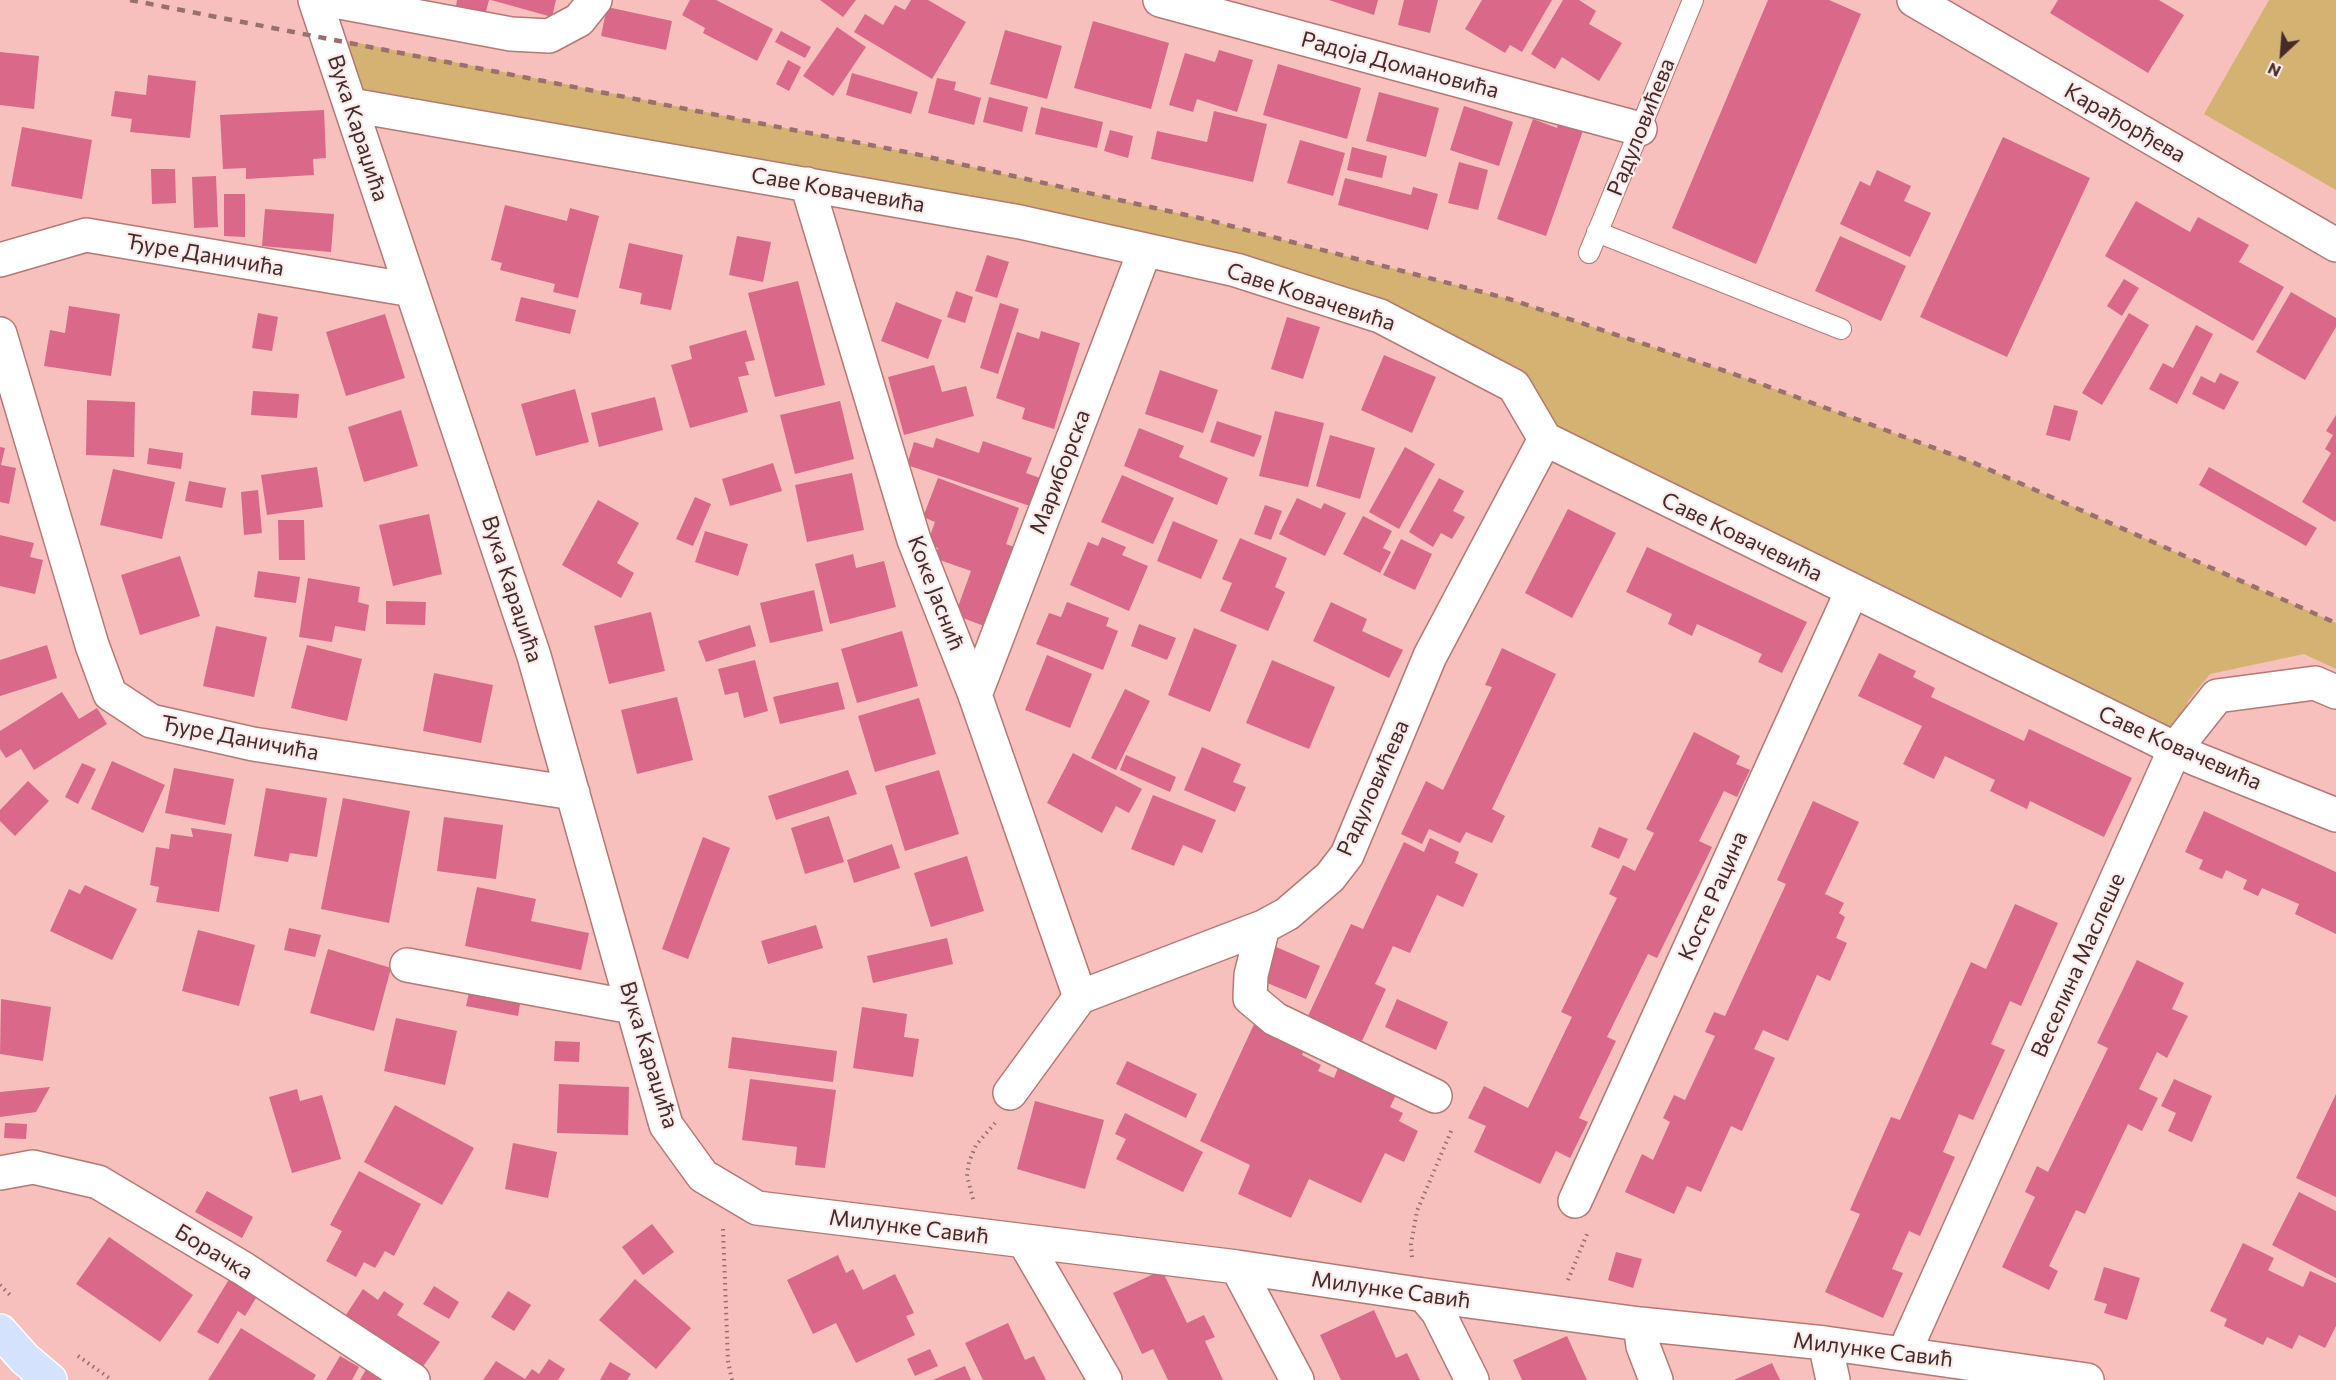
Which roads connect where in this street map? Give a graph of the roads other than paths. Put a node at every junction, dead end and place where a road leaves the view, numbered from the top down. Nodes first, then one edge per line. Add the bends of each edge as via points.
1 (315, 0) edge
2 (329, 0) edge
3 (595, 0) edge
4 (1160, 0) edge
5 (1693, 0) edge
6 (1914, 0) edge
7 (351, 105) junction
8 (1640, 129) junction
9 (807, 184) junction
10 (1598, 232) junction
11 (2336, 245) edge
12 (1145, 250) junction
13 (1589, 253) dead end
14 (0, 260) edge
15 (412, 290) junction
16 (1841, 329) dead end
17 (0, 334) edge
18 (1545, 439) junction
19 (1852, 591) junction
20 (2336, 692) edge
21 (975, 695) junction
22 (2175, 749) junction
23 (573, 793) junction
24 (2336, 815) edge
25 (1263, 927) junction
26 (406, 965) dead end
27 (1080, 997) junction
28 (632, 1007) junction
29 (1010, 1093) road end
30 (1435, 1096) road end
31 (0, 1173) edge
32 (714, 1183) joint
33 (1575, 1201) dead end
34 (1024, 1241) junction
35 (1237, 1267) junction
36 (1424, 1295) junction
37 (1640, 1324) junction
38 (0, 1331) edge
39 (1825, 1343) junction
40 (1904, 1353) junction
41 (2028, 1376) edge
42 (50, 1380) edge
43 (413, 1380) edge
44 (1105, 1380) edge
45 (1297, 1380) edge
46 (1472, 1380) edge
47 (1656, 1380) edge
48 (1833, 1380) edge
49 (2087, 1380) edge

1 - 7 street, Вука Караџића
2 - 3 street via 511,34 549,36 579,20
4 - 8 street, Радоја Домановића
5 - 8 lane, Радуловићева
6 - 11 street, Карађорђева
7 - 9 street, Саве Ковачевића
7 - 15 street, Вука Караџића
8 - 10 lane, Радуловићева
9 - 12 street, Саве Ковачевића via 1020,222
9 - 21 street, Коке Јаснић via 914,540
10 - 13 lane, Радуловићева
10 - 16 lane
12 - 18 street, Саве Ковачевића via 1236,270 1380,316 1514,386
12 - 21 street, Мариборска
14 - 15 street, Ђуре Даничића via 86,235
15 - 23 street, Вука Караџића via 534,656
17 - 23 street, Ђуре Даничића via 110,694 151,721 253,744
18 - 19 street, Саве Ковачевића
18 - 25 street, Радуловићева via 1430,656 1347,855 1308,897
19 - 22 street, Саве Ковачевића
19 - 33 street, Косте Рацина
20 - 22 street, Веселина Маслеше via 2315,682 2217,696
21 - 27 street, Коке Јаснић
22 - 24 street, Саве Ковачевића
22 - 40 street, Веселина Маслеше
23 - 28 street, Вука Караџића
25 - 27 street, Радуловићева
25 - 30 street via 1251,975 1250,998 1275,1019
26 - 28 street
27 - 29 street
28 - 32 street, Вука Караџића via 666,1125
31 - 43 street, Борачка via 33,1167 98,1182 244,1269
32 - 34 street, Милунке Савић via 757,1208
34 - 35 street, Милунке Савић
34 - 44 street
35 - 36 street, Милунке Савић
35 - 45 street
36 - 37 street, Милунке Савић
36 - 46 street via 1438,1312
37 - 39 street, Милунке Савић
37 - 47 street via 1643,1346
38 - 42 main road
39 - 40 street, Милунке Савић
39 - 48 street
40 - 41 street, Милунке Савић
41 - 49 street, Милунке Савић

